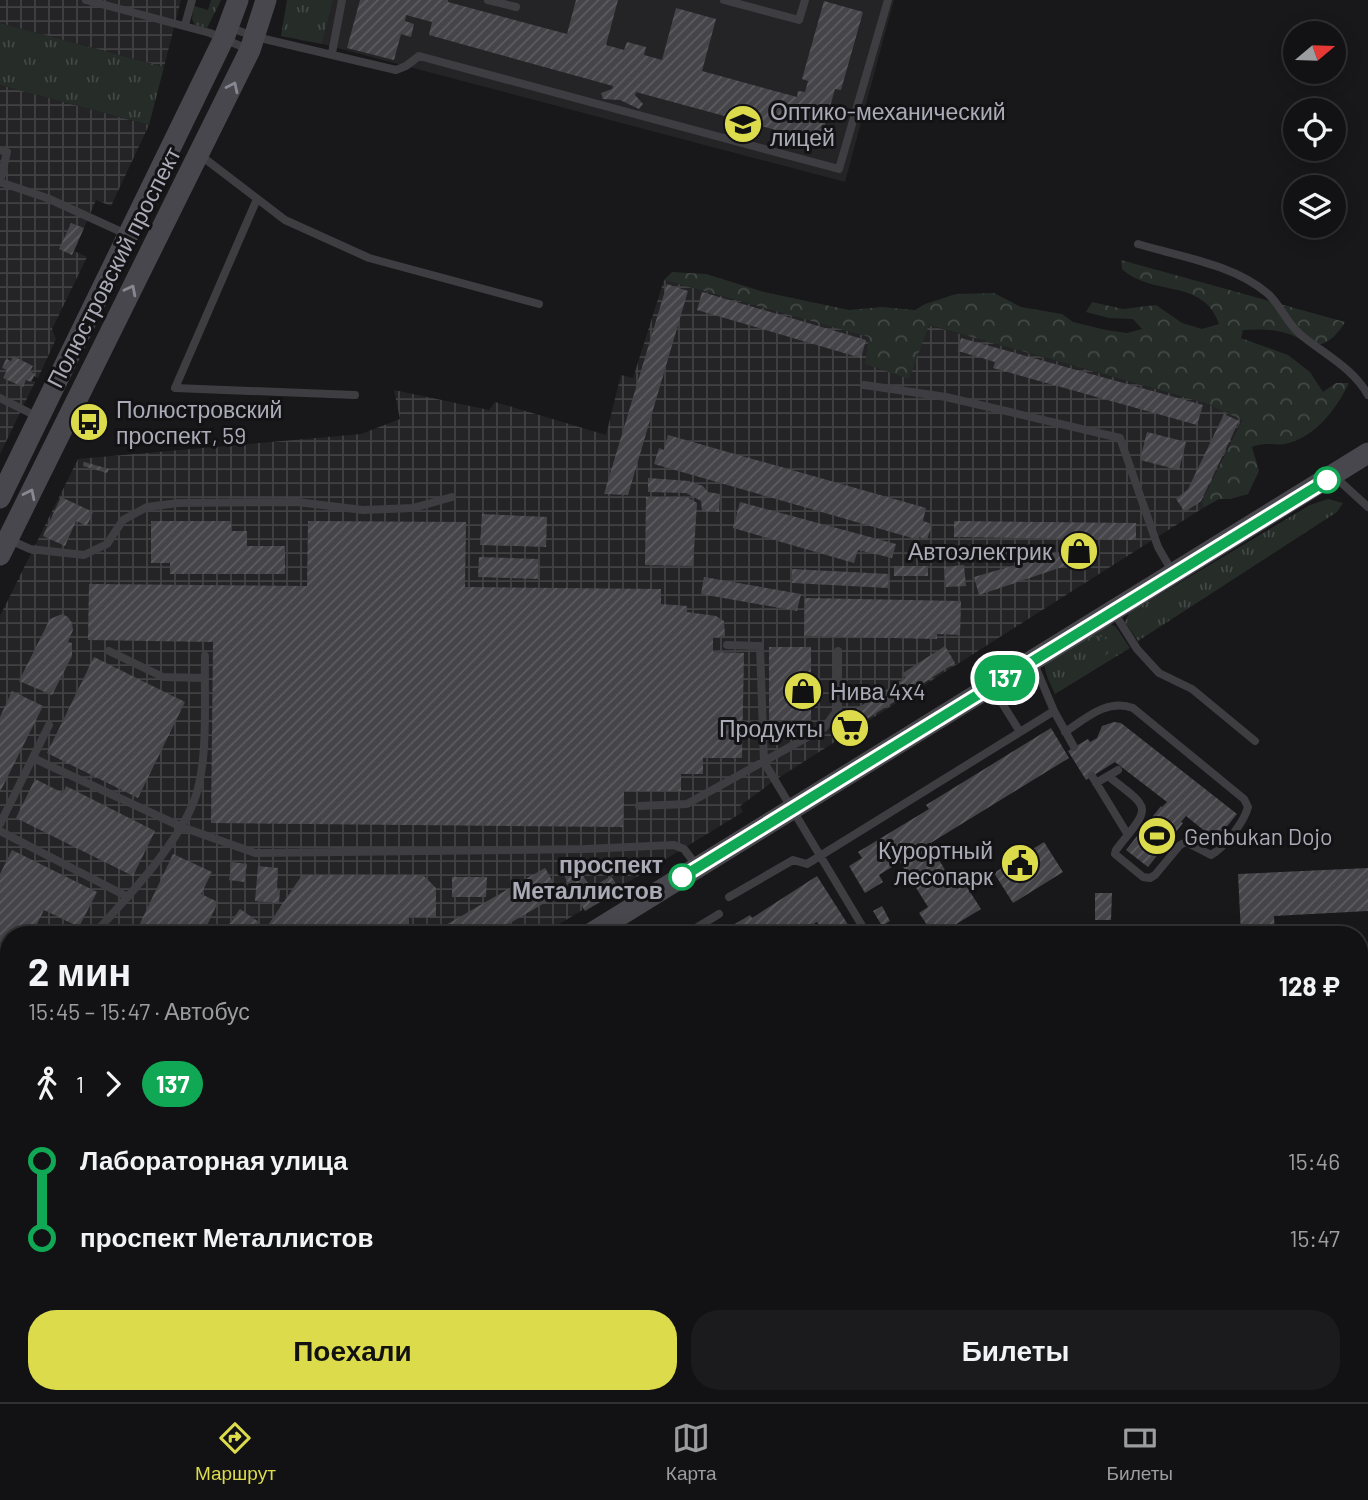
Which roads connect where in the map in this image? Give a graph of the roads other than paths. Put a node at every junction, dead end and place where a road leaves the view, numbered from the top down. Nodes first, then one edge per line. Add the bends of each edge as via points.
1 (86, 0) edge
2 (192, 0) edge
3 (239, 0) edge
4 (266, 0) edge
5 (342, 0) edge
6 (488, 0) edge
7 (724, 0) edge
8 (805, 0) edge
9 (888, 0) edge
10 (516, 7) dead end
11 (185, 25) junction
12 (226, 32) junction
13 (253, 43) junction
14 (332, 53) junction
15 (0, 150) edge
16 (199, 155) junction
17 (0, 182) edge
18 (257, 199) junction
19 (128, 235) junction
20 (1138, 244) dead end
21 (539, 304) dead end
22 (89, 317) junction
23 (112, 328) junction
24 (864, 385) dead end
25 (1368, 395) edge
26 (355, 396) dead end
27 (0, 398) edge
28 (38, 417) junction
29 (1368, 453) edge
30 (1333, 476) junction
31 (452, 497) dead end
32 (0, 498) edge
33 (1366, 502) edge
34 (4, 547) edge
35 (1174, 574) junction
36 (1113, 611) junction
37 (727, 645) dead end
38 (109, 651) dead end
39 (838, 651) dead end
40 (205, 656) dead end
41 (1033, 660) junction
42 (205, 678) junction
43 (991, 687) junction
44 (1054, 711) junction
45 (50, 725) dead end
46 (1020, 732) junction
47 (1065, 732) junction
48 (1255, 741) dead end
49 (1074, 747) dead end
50 (33, 758) junction
51 (764, 762) junction
52 (1118, 770) dead end
53 (1108, 776) junction
54 (639, 806) dead end
55 (793, 809) junction
56 (0, 824) edge
57 (181, 827) junction
58 (0, 831) edge
59 (1128, 835) junction
60 (821, 855) junction
61 (698, 868) junction
62 (128, 897) junction
63 (729, 897) dead end
64 (719, 914) dead end
65 (705, 923) junction
66 (101, 926) edge
67 (617, 926) edge
68 (700, 926) edge
69 (707, 926) edge
70 (862, 926) edge

1 - 11 lane
2 - 11 lane
3 - 12 main road, Полюстровский проспект
4 - 13 main road, Полюстровский проспект
5 - 14 lane
6 - 10 lane
7 - 8 lane via 799,20
9 - 14 lane via 839,169 419,56 396,70
11 - 12 lane
12 - 13 lane
12 - 13 lane
12 - 19 main road, Полюстровский проспект
13 - 14 lane
16 -> 13 main road, Полюстровский проспект
15 - 17 lane via 7,152
16 - 18 lane
23 -> 16 main road, Полюстровский проспект
17 - 19 lane
18 - 21 lane via 285,220 369,258
18 - 26 lane via 174,388
19 - 22 main road, Полюстровский проспект
20 - 25 lane via 1252,282 1271,296 1297,332 1350,371
22 - 23 main road
22 - 28 main road, Полюстровский проспект
34 -> 23 main road, Полюстровский проспект
24 - 35 lane via 946,397 1120,438 1158,547
27 - 28 lane
28 - 32 main road, Полюстровский проспект
29 - 30 main road
30 - 33 lane
30 - 35 main road
31 - 34 lane via 413,508 362,510 297,502 178,503 147,507 123,520 107,544 84,555
35 - 36 main road
36 - 41 main road
36 - 48 lane via 1159,673 1192,689
37 - 51 lane via 760,646
38 - 42 lane via 163,677
39 - 51 lane via 838,709 832,720
40 - 42 lane
41 - 43 main road
41 - 44 lane
42 - 57 lane via 202,769 195,800
43 - 46 lane
43 - 55 main road
44 - 46 lane
44 - 47 lane
45 - 50 lane
46 - 60 lane
47 - 49 lane
47 - 59 lane via 1112,705 1133,708 1248,807 1218,851 1211,855 1186,842 1150,878 1115,854
50 - 56 lane
50 - 57 lane
51 - 54 lane via 687,804
51 - 55 lane
52 - 53 lane
53 - 59 lane via 1094,780
53 - 59 lane via 1143,808
55 - 60 lane
55 - 61 main road
57 - 61 lane via 255,853 674,845 684,849
57 - 62 lane
58 - 62 lane
60 - 63 lane via 807,864 793,860
60 - 70 lane
61 - 67 main road
62 - 66 lane
64 - 65 lane
65 - 68 lane
65 - 69 lane

